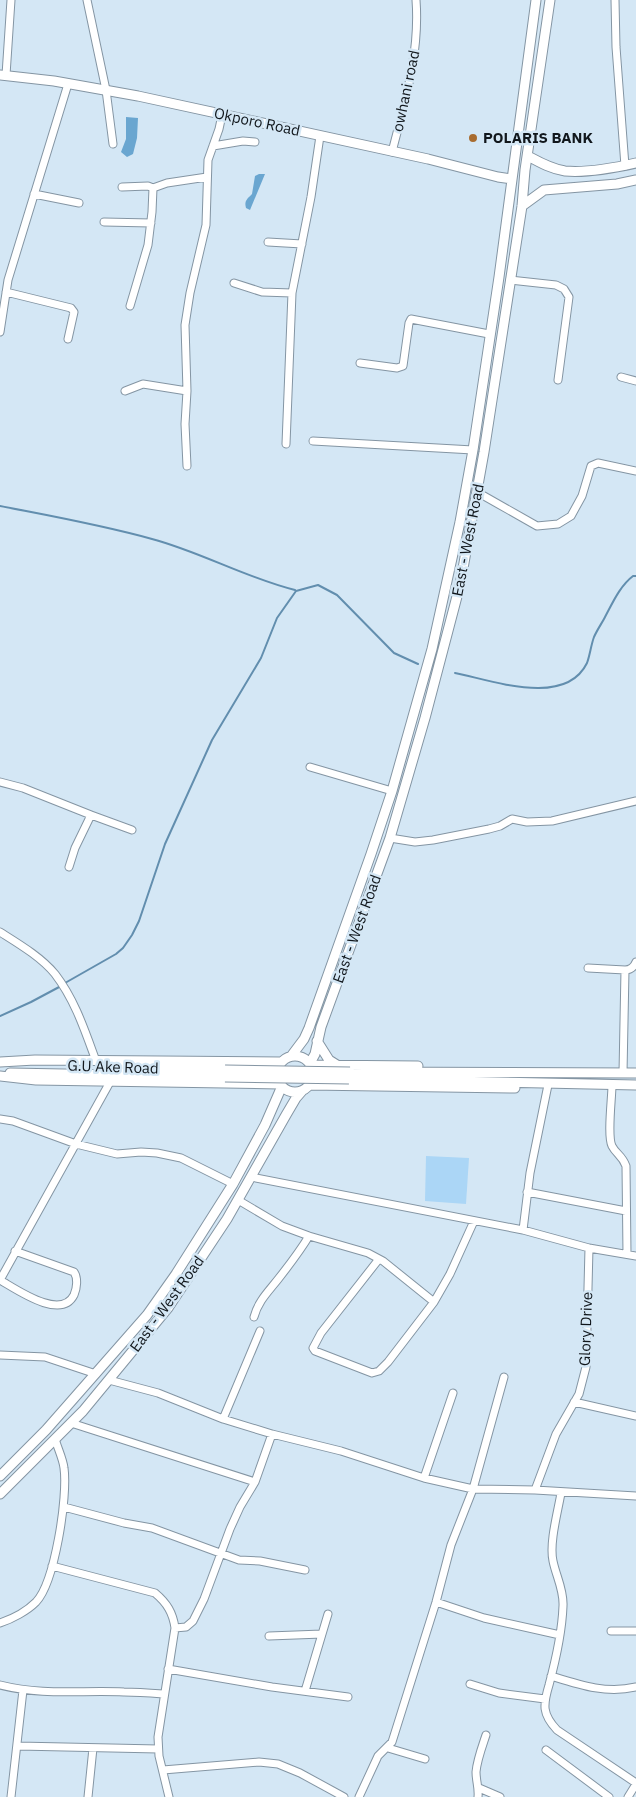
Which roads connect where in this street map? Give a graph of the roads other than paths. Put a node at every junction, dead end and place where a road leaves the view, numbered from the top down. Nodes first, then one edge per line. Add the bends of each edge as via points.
1 (11, 0) edge
2 (87, 0) edge
3 (416, 0) edge
4 (536, 0) edge
5 (550, 0) edge
6 (614, 0) edge
7 (3, 75) edge
8 (68, 84) junction
9 (106, 90) junction
10 (222, 115) junction
11 (320, 136) junction
12 (255, 142) dead end
13 (113, 144) dead end
14 (213, 146) junction
15 (392, 152) junction
16 (528, 156) junction
17 (636, 163) edge
18 (625, 166) junction
19 (561, 170) junction
20 (207, 177) junction
21 (512, 179) junction
22 (636, 180) edge
23 (122, 187) dead end
24 (153, 188) junction
25 (560, 188) junction
26 (34, 194) junction
27 (80, 203) dead end
28 (522, 206) junction
29 (104, 222) dead end
30 (151, 223) junction
31 (268, 242) dead end
32 (302, 244) junction
33 (510, 280) junction
34 (234, 283) dead end
35 (6, 292) junction
36 (292, 293) junction
37 (130, 306) dead end
38 (0, 332) edge
39 (489, 334) junction
40 (68, 338) dead end
41 (360, 363) dead end
42 (621, 377) dead end
43 (558, 380) dead end
44 (636, 381) edge
45 (126, 391) dead end
46 (187, 391) junction
47 (314, 441) dead end
48 (286, 444) dead end
49 (473, 450) junction
50 (187, 466) dead end
51 (636, 471) edge
52 (478, 492) junction
53 (310, 767) dead end
54 (0, 782) edge
55 (392, 791) junction
56 (636, 801) edge
57 (91, 816) junction
58 (132, 830) dead end
59 (390, 838) junction
60 (68, 867) dead end
61 (0, 932) edge
62 (636, 962) edge
63 (588, 968) dead end
64 (624, 970) junction
65 (317, 1040) junction
66 (292, 1055) junction
67 (96, 1061) junction
68 (281, 1062) junction
69 (0, 1063) edge
70 (310, 1064) junction
71 (337, 1065) junction
72 (0, 1072) edge
73 (636, 1072) edge
74 (563, 1073) junction
75 (623, 1073) junction
76 (225, 1074) junction
77 (350, 1075) junction
78 (0, 1076) edge
79 (110, 1082) junction
80 (562, 1083) junction
81 (281, 1085) junction
82 (548, 1085) junction
83 (612, 1085) junction
84 (636, 1085) edge
85 (307, 1088) junction
86 (0, 1118) edge
87 (76, 1144) junction
88 (251, 1177) junction
89 (233, 1184) junction
90 (528, 1192) junction
91 (238, 1200) junction
92 (626, 1211) junction
93 (474, 1221) junction
94 (523, 1230) junction
95 (309, 1236) junction
96 (589, 1248) junction
97 (16, 1251) junction
98 (627, 1254) junction
99 (636, 1256) edge
100 (379, 1259) junction
101 (0, 1280) edge
102 (434, 1302) junction
103 (254, 1317) dead end
104 (260, 1331) dead end
105 (0, 1355) edge
106 (96, 1374) junction
107 (504, 1377) dead end
108 (109, 1380) junction
109 (453, 1393) dead end
110 (574, 1402) junction
111 (636, 1416) edge
112 (223, 1419) junction
113 (71, 1423) junction
114 (272, 1434) junction
115 (55, 1439) junction
116 (0, 1476) edge
117 (424, 1478) junction
118 (255, 1482) junction
119 (473, 1489) junction
120 (535, 1490) junction
121 (562, 1493) junction
122 (0, 1494) edge
123 (636, 1496) edge
124 (64, 1507) junction
125 (222, 1554) junction
126 (52, 1566) junction
127 (305, 1570) dead end
128 (436, 1602) junction
129 (328, 1614) dead end
130 (0, 1623) edge
131 (175, 1628) junction
132 (611, 1631) dead end
133 (636, 1631) edge
134 (322, 1634) junction
135 (269, 1636) dead end
136 (560, 1636) junction
137 (168, 1668) junction
138 (551, 1676) junction
139 (470, 1684) dead end
140 (0, 1686) edge
141 (636, 1687) edge
142 (22, 1690) junction
143 (305, 1691) junction
144 (163, 1694) junction
145 (348, 1697) dead end
146 (545, 1699) junction
147 (486, 1735) dead end
148 (18, 1746) junction
149 (93, 1748) junction
150 (388, 1748) junction
151 (158, 1749) junction
152 (546, 1750) dead end
153 (425, 1759) dead end
154 (163, 1770) junction
155 (636, 1784) edge
156 (479, 1788) junction
157 (333, 1790) junction
158 (11, 1797) edge
159 (88, 1797) edge
160 (169, 1797) edge
161 (329, 1797) edge
162 (344, 1797) edge
163 (359, 1797) edge
164 (478, 1797) edge
165 (500, 1797) edge
166 (609, 1797) edge
167 (628, 1797) edge

1 - 7 street
2 - 9 street
3 - 15 street, owhani road via 414,68
4 - 21 main road, East - West Road
5 - 16 main road, East - West Road
6 - 18 street
7 - 8 main road, Okporo Road
8 - 9 main road, Okporo Road
8 - 26 street
9 - 10 main road, Okporo Road
9 - 13 street
10 - 11 main road, Okporo Road
10 - 14 street
11 - 15 main road, Okporo Road
11 - 32 street
12 - 14 street
14 - 20 street
15 - 21 main road, Okporo Road
16 - 19 main road
16 - 28 main road, East - West Road
17 - 18 main road
18 - 19 main road
19 - 25 main road
20 - 24 street
20 - 46 street via 206,225 185,325
21 - 39 main road, East - West Road
22 - 25 main road
23 - 24 street
24 - 30 street
25 - 28 main road via 544,190
26 - 27 street
26 - 35 street
28 - 33 main road, East - West Road
29 - 30 street
30 - 37 street
31 - 32 street
32 - 36 street
33 - 43 street via 556,285 569,297
33 - 52 main road, East - West Road
34 - 36 street via 262,292
35 - 38 street
35 - 40 street via 71,308 74,312
36 - 48 street
39 - 41 street via 411,319 404,366
39 - 49 main road, East - West Road
42 - 44 street
45 - 46 street via 143,384
46 - 50 street
47 - 49 street
49 - 55 main road, East - West Road via 432,649
51 - 52 street via 598,463 591,466 582,496 571,516 558,524 537,526
52 - 59 main road, East - West Road via 458,594
53 - 55 street
54 - 57 street
55 - 66 main road, East - West Road via 309,1028
56 - 59 street via 552,821 512,819 489,829 433,840 415,842
57 - 58 street
57 - 60 street
59 - 65 main road, East - West Road
61 - 67 street via 54,974 70,996
62 - 64 street
63 - 64 street
64 - 75 street
65 - 70 main road, East - West Road
65 - 71 main road via 329,1060
66 - 68 main road
66 - 70 main road via 302,1057
67 - 68 main road
67 - 69 main road
68 - 81 main road via 277,1075
69 - 76 main road, G.U Ake Road
70 - 71 main road
70 - 85 main road via 313,1074
71 - 74 main road via 503,1068
72 - 76 main road
73 - 75 main road
74 - 75 main road
74 - 77 main road
76 - 77 main road, bridge
77 - 80 main road
78 - 79 main road
79 - 81 main road
79 - 87 street
80 - 82 main road
80 - 83 main road
81 - 85 main road via 292,1092
81 - 89 main road, East - West Road via 265,1125
82 - 85 main road via 525,1088
82 - 90 street
83 - 84 main road
83 - 92 street via 610,1133 612,1146 624,1158 626,1166
85 - 88 main road, East - West Road via 296,1098
86 - 87 street
87 - 89 street via 117,1154 142,1152 181,1158
87 - 97 street
88 - 91 main road, East - West Road
88 - 93 street
89 - 106 main road, East - West Road via 147,1315
90 - 92 street
90 - 94 street
91 - 95 street via 282,1226
91 - 108 main road, East - West Road via 168,1308
92 - 98 street
93 - 94 street
93 - 102 street
94 - 96 street
95 - 100 street
95 - 103 street via 261,1300
96 - 98 street
96 - 110 street, Glory Drive via 586,1367
97 - 101 street
97 - 101 street via 74,1272 74,1295 67,1302 52,1305
98 - 99 street
100 - 102 street
100 - 102 street via 321,1333 313,1348 315,1350 372,1372 380,1370
104 - 112 street
105 - 106 street via 45,1357
106 - 116 main road, East - West Road
107 - 119 street
108 - 112 street via 158,1393
108 - 113 main road, East - West Road
109 - 117 street
110 - 111 street
110 - 120 street, Glory Drive via 556,1434
112 - 114 street
113 - 115 main road, East - West Road
113 - 118 street
114 - 117 street via 341,1451
114 - 118 street
115 - 122 main road, East - West Road
115 - 124 street via 64,1468
117 - 119 street
118 - 125 street via 240,1507
119 - 120 street
119 - 128 street via 451,1545
120 - 121 street
121 - 123 street
121 - 136 street via 552,1560 563,1604
124 - 125 street via 173,1534
124 - 126 street
125 - 127 street
125 - 131 street via 193,1621 186,1627
126 - 130 street via 37,1601
126 - 131 street via 156,1594 170,1610
128 - 136 street via 484,1618
128 - 150 street
129 - 134 street
131 - 137 street
132 - 133 street
134 - 135 street
134 - 143 street
136 - 138 street
137 - 143 street
137 - 144 street
138 - 141 street via 601,1690
138 - 146 street
139 - 146 street
140 - 142 street
142 - 144 street
142 - 148 street
143 - 145 street
144 - 151 street
146 - 155 street via 545,1712 557,1730
147 - 156 street via 476,1772
148 - 149 street
148 - 158 street
149 - 151 street
149 - 159 street
150 - 153 street
150 - 163 street via 378,1756
151 - 154 street
152 - 166 street
154 - 157 street via 259,1762 278,1764
154 - 160 street
155 - 167 street
156 - 164 street
156 - 165 street
157 - 161 street
157 - 162 street

